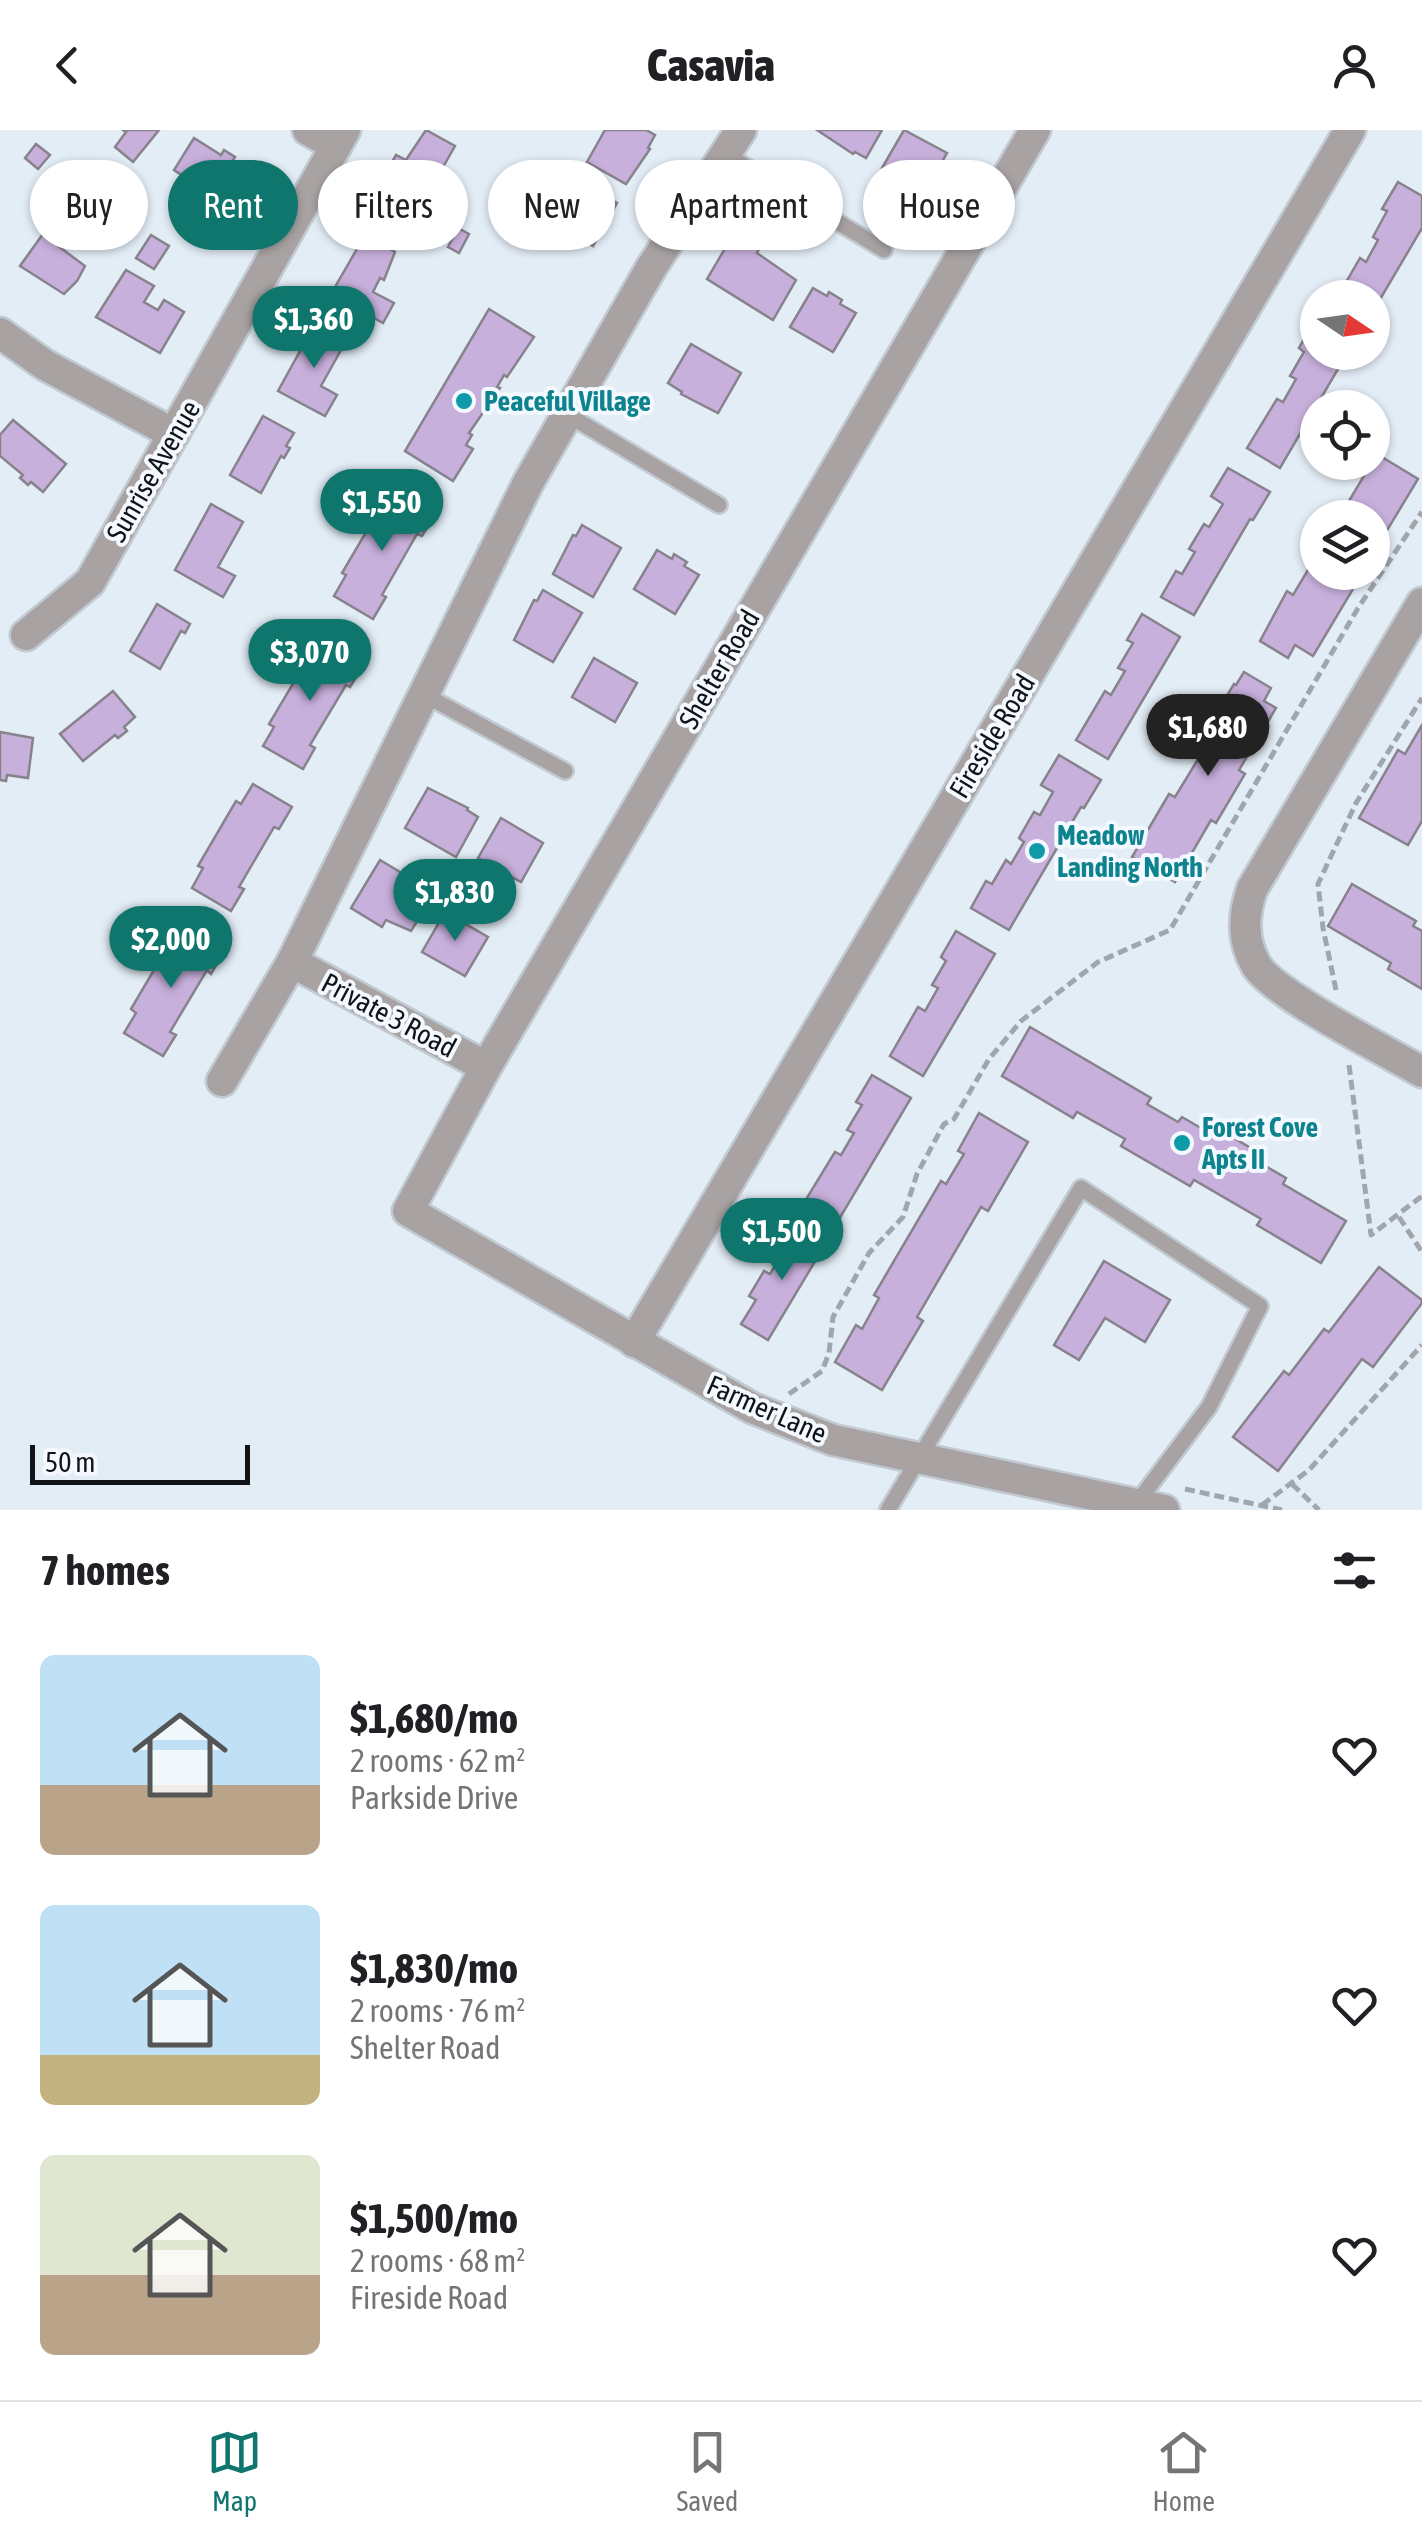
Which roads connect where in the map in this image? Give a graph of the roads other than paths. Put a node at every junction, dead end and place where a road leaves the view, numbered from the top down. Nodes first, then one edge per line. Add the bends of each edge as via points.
1 (308, 130) edge
2 (1036, 130) edge
3 (1350, 130) edge
4 (340, 138) edge
5 (733, 142) edge
6 (863, 235) edge
7 (0, 333) edge
8 (568, 415) junction
9 (174, 434) junction
10 (719, 504) dead end
11 (1422, 604) edge
12 (26, 635) dead end
13 (423, 694) junction
14 (565, 771) dead end
15 (292, 962) junction
16 (486, 1067) junction
17 (1422, 1072) edge
18 (222, 1081) dead end
19 (408, 1211) joint
20 (634, 1342) junction
21 (918, 1458) junction
22 (1151, 1499) edge
23 (888, 1510) edge

1 - 4 street
2 - 16 street, Shelter Road
3 - 20 street, Fireside Road
4 - 9 street, Sunrise Avenue
5 - 6 lane
5 - 8 street
7 - 9 street via 45,365
8 - 10 lane
8 - 13 street
9 - 12 street, Sunrise Avenue via 90,582
11 - 17 street via 1252,889 1244,915 1246,943 1278,988
13 - 14 lane
13 - 15 street
15 - 16 street, Private 3 Road
15 - 18 street
16 - 19 street, Shelter Road
19 - 20 street, Farmer Lane
20 - 21 street, Farmer Lane via 771,1417 833,1440
21 - 22 street, Farmer Lane via 1057,1494
21 - 22 lane via 1081,1188 1260,1306
21 - 23 lane

